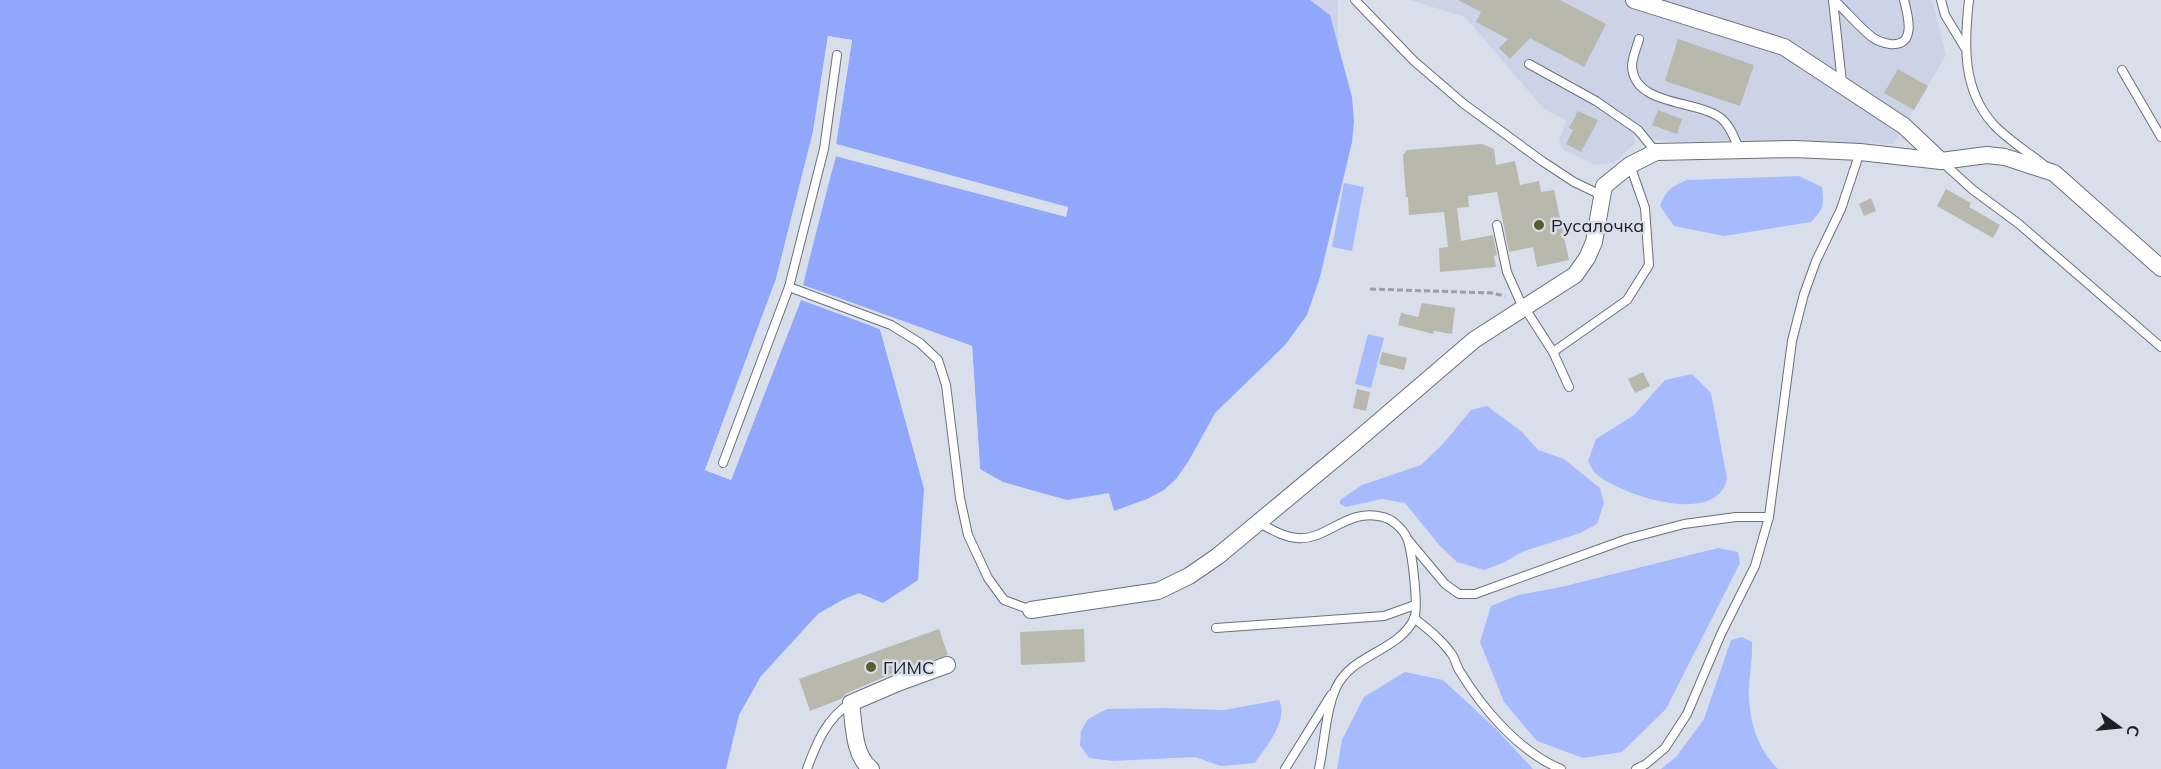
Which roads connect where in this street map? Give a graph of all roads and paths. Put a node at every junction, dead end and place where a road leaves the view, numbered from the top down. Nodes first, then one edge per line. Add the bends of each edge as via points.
1 (1355, 0) edge
2 (1634, 0) edge
3 (1834, 0) edge
4 (1904, 0) edge
5 (1941, 0) edge
6 (1970, 0) edge
7 (1639, 39) dead end
8 (1965, 48) junction
9 (837, 55) dead end
10 (1529, 64) dead end
11 (2122, 70) dead end
12 (1842, 84) junction
13 (2161, 137) edge
14 (1740, 151) junction
15 (1656, 152) junction
16 (1860, 152) junction
17 (1941, 161) junction
18 (1630, 165) junction
19 (2054, 173) junction
20 (1601, 195) junction
21 (1497, 225) dead end
22 (2161, 268) edge
23 (789, 287) junction
24 (1370, 289) dead end
25 (1521, 303) junction
26 (2161, 347) edge
27 (1553, 352) junction
28 (1569, 387) dead end
29 (723, 463) dead end
30 (1769, 518) junction
31 (1258, 523) junction
32 (1407, 538) junction
33 (1415, 605) junction
34 (1031, 609) joint
35 (1414, 618) junction
36 (1216, 628) dead end
37 (947, 665) dead end
38 (1336, 687) junction
39 (851, 703) junction
40 (807, 769) edge
41 (871, 769) edge
42 (1285, 769) edge
43 (1319, 769) edge
44 (1561, 769) edge
45 (1636, 769) edge

1 - 20 lane via 1414,61 1473,111 1574,182
2 - 12 street via 1784,47
3 - 4 lane via 1873,38 1896,45 1908,35
3 - 12 lane
5 - 8 lane via 1945,15
6 - 8 lane
7 - 14 lane via 1632,65 1636,83 1650,94 1720,117
8 - 19 lane via 1976,97 1994,124
9 - 23 lane via 824,149
10 - 15 lane via 1596,101 1638,130
11 - 13 lane
12 - 17 street via 1904,126
14 - 15 street
14 - 16 street
15 - 18 street
16 - 17 street
16 - 30 lane via 1841,209 1804,294 1792,341
17 - 19 street via 1987,155
17 - 26 lane
18 - 20 street via 1604,186
18 - 27 lane via 1645,208 1649,265 1627,300
19 - 22 street
20 - 25 street via 1594,242 1575,276
21 - 25 lane via 1507,272
23 - 29 lane
23 - 34 lane via 891,325 938,360 946,385 968,535 988,578 1004,600
24 - 25 path via 1492,293
25 - 27 lane
25 - 31 street
27 - 28 lane
30 - 32 lane via 1736,517 1684,524 1605,547 1475,594 1459,594 1445,584
30 - 45 lane via 1755,566 1687,714 1665,748
31 - 32 lane via 1285,536 1308,538 1366,514 1386,517
31 - 34 street via 1190,576 1158,591
32 - 33 lane
33 - 35 lane
33 - 36 lane via 1384,616
35 - 38 lane via 1402,634 1354,665
35 - 44 lane via 1452,654 1487,707 1520,745
37 - 39 street
38 - 42 lane
38 - 43 lane
39 - 40 lane via 828,723
39 - 41 street via 859,750

